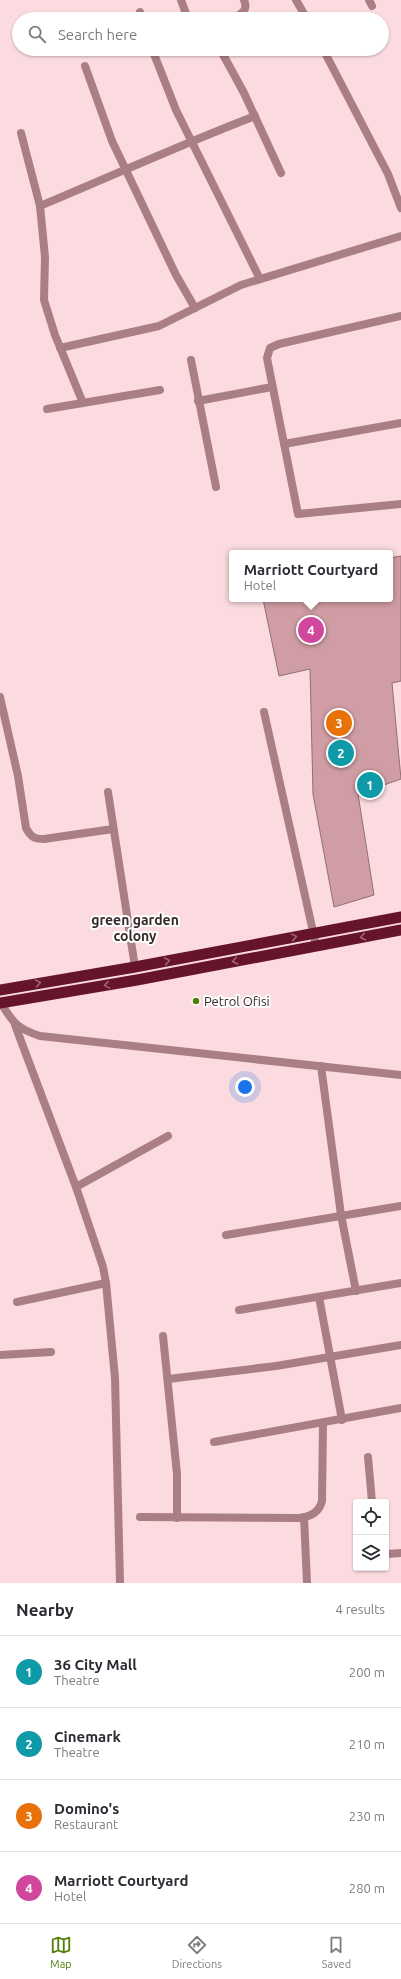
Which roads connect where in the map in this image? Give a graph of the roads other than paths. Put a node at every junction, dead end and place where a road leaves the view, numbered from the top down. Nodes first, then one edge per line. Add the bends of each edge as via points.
1 (181, 0) edge
2 (244, 0) edge
3 (296, 0) edge
4 (185, 12) edge
5 (244, 12) edge
6 (303, 12) edge
7 (156, 56) edge
8 (224, 56) edge
9 (327, 56) edge
10 (85, 66) dead end
11 (254, 116) junction
12 (21, 133) dead end
13 (191, 141) junction
14 (126, 171) junction
15 (281, 173) dead end
16 (400, 199) edge
17 (40, 206) junction
18 (401, 208) edge
19 (401, 236) edge
20 (260, 279) junction
21 (195, 308) junction
22 (401, 316) edge
23 (60, 348) junction
24 (191, 360) dead end
25 (272, 387) junction
26 (160, 390) dead end
27 (198, 401) junction
28 (83, 403) junction
29 (47, 409) dead end
30 (401, 423) edge
31 (284, 444) junction
32 (216, 487) dead end
33 (401, 504) edge
34 (0, 697) edge
35 (264, 712) dead end
36 (108, 792) dead end
37 (113, 829) junction
38 (401, 917) edge
39 (401, 930) edge
40 (313, 934) junction
41 (316, 946) junction
42 (135, 967) junction
43 (0, 990) edge
44 (0, 1003) edge
45 (15, 1024) junction
46 (321, 1066) junction
47 (401, 1075) edge
48 (168, 1136) dead end
49 (76, 1187) junction
50 (401, 1206) edge
51 (341, 1215) junction
52 (226, 1235) dead end
53 (106, 1283) junction
54 (401, 1283) edge
55 (356, 1291) junction
56 (319, 1297) junction
57 (16, 1302) dead end
58 (239, 1310) dead end
59 (163, 1336) dead end
60 (401, 1345) edge
61 (51, 1352) dead end
62 (0, 1355) edge
63 (331, 1357) junction
64 (168, 1379) junction
65 (401, 1408) edge
66 (342, 1420) junction
67 (323, 1423) junction
68 (214, 1442) dead end
69 (368, 1457) dead end
70 (372, 1499) edge
71 (304, 1517) junction
72 (140, 1518) dead end
73 (177, 1518) junction
74 (401, 1553) edge
75 (389, 1554) edge
76 (120, 1583) edge
77 (307, 1583) edge

1 - 4 street
2 - 5 street
3 - 6 street
7 - 13 street via 176,110
8 - 11 street
9 - 16 street
10 - 14 street via 112,141
11 - 13 street
11 - 15 street
12 - 17 street
13 - 14 street
13 - 20 street
14 - 17 street
14 - 21 street via 176,275
16 - 18 street
17 - 23 street via 45,257 44,300
19 - 20 street
20 - 21 street via 237,287
21 - 23 street via 150,329
22 - 25 street via 272,346 268,350 267,358
23 - 28 street
24 - 27 street
25 - 27 street
25 - 31 street
26 - 28 street
27 - 32 street
28 - 29 street
30 - 31 street
31 - 33 street via 298,514
34 - 37 street via 29,834 33,838 44,839
35 - 40 street
36 - 37 street
37 - 42 street
38 - 40 highway
39 -> 41 highway
40 - 41 street
42 -> 40 highway
41 -> 44 highway
43 -> 42 highway
44 - 45 street
45 - 46 street via 40,1036
45 - 49 street
46 - 47 street
46 - 51 street
48 - 49 street
49 - 53 street
50 - 51 street
51 - 52 street
51 - 55 street
53 - 57 street
53 - 76 street via 114,1364
54 - 55 street
55 - 56 street
56 - 58 street
56 - 63 street
59 - 64 street
60 - 63 street
61 - 62 street
63 - 64 street
63 - 66 street
64 - 73 street via 177,1474
65 - 66 street
66 - 67 street
67 - 68 street
67 - 71 street via 322,1501 317,1511
69 - 70 street
71 - 73 street
71 - 77 street
72 - 73 street
74 - 75 street

